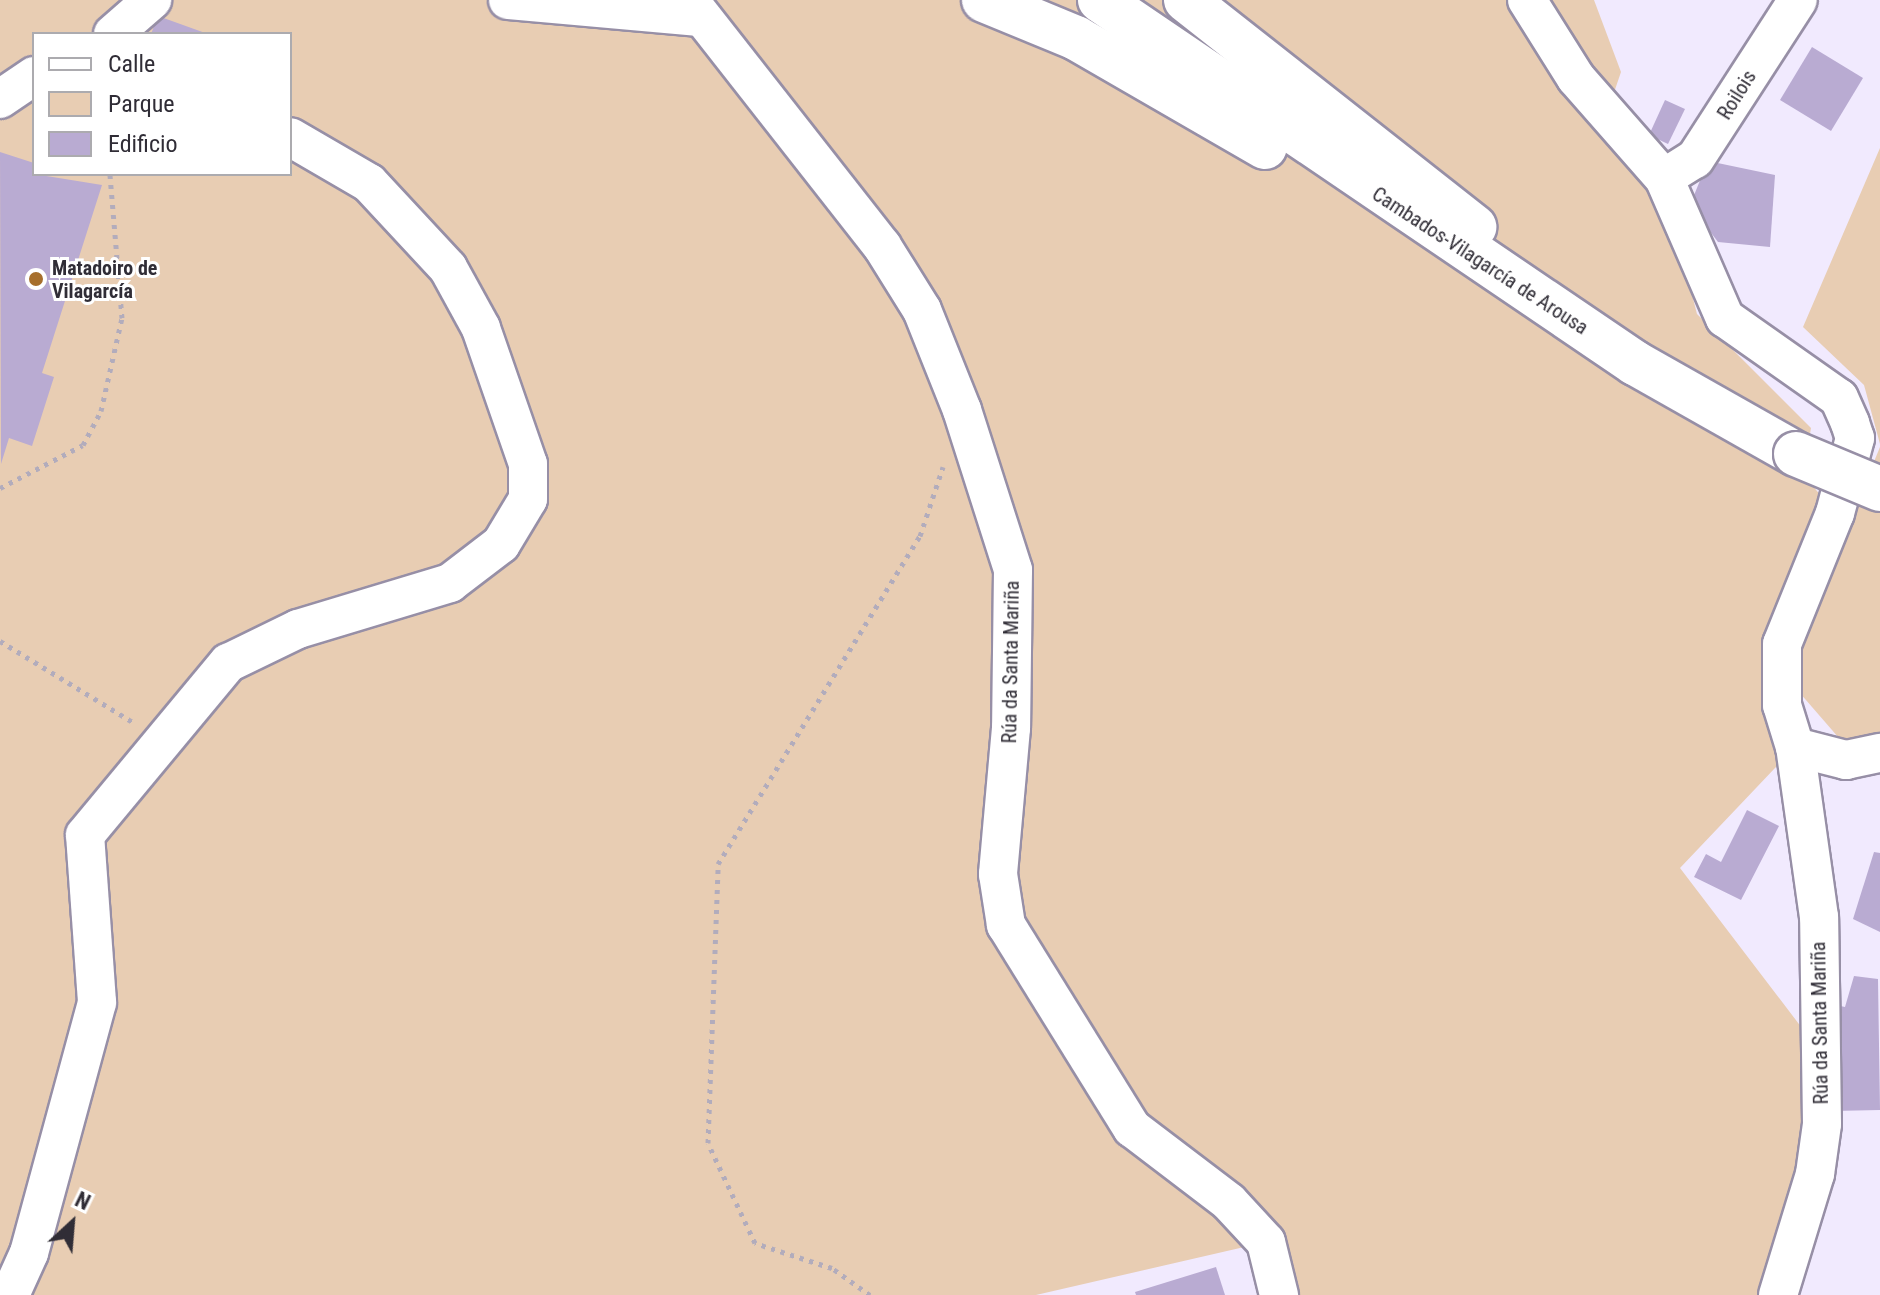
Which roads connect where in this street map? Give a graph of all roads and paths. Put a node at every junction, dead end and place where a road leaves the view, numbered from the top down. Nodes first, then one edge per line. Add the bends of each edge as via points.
1 (152, 0) edge
2 (508, 0) edge
3 (984, 0) edge
4 (1100, 0) edge
5 (1186, 0) edge
6 (1527, 0) edge
7 (1798, 0) edge
8 (694, 9) edge
9 (115, 32) edge
10 (32, 77) edge
11 (0, 99) edge
12 (292, 138) edge
13 (110, 176) edge
14 (1664, 178) junction
15 (1635, 363) junction
16 (962, 410) junction
17 (0, 488) edge
18 (1880, 489) edge
19 (0, 641) edge
20 (159, 738) junction
21 (1795, 747) junction
22 (1880, 753) edge
23 (10, 1295) edge
24 (870, 1295) edge
25 (1279, 1295) edge
26 (1778, 1295) edge

1 - 9 street
2 - 8 street
3 - 15 highway via 1076,38 1222,117 1502,306
4 - 15 highway, Cambados-Vilagarcía de Arousa
5 - 15 highway
6 - 14 street, Rúa da Santa Mariña via 1576,78
7 - 14 street, Roilois via 1695,159
8 - 16 street, Rúa da Santa Mariña via 882,246 922,310
10 - 11 street
12 - 20 street via 369,183 448,268 481,328 523,449 528,499 501,544 450,583 298,629 228,663
13 - 17 path via 122,318 101,411 83,445
14 - 21 street, Rúa da Santa Mariña via 1725,318 1839,398 1855,438 1835,513 1782,644 1782,705
15 - 18 highway, Cambados-Vilagarcía de Arousa, bridge via 1796,454
16 - 24 path via 920,536 718,864 708,1143 755,1243 832,1268
16 - 25 street, Rúa da Santa Mariña via 1013,570 1011,728 998,874 1006,925 1132,1128 1229,1202 1266,1242
19 - 20 path
20 - 23 street via 85,835 97,1002 29,1253
21 - 22 street via 1846,760
21 - 26 street, Rúa da Santa Mariña via 1819,917 1822,1124 1815,1174

